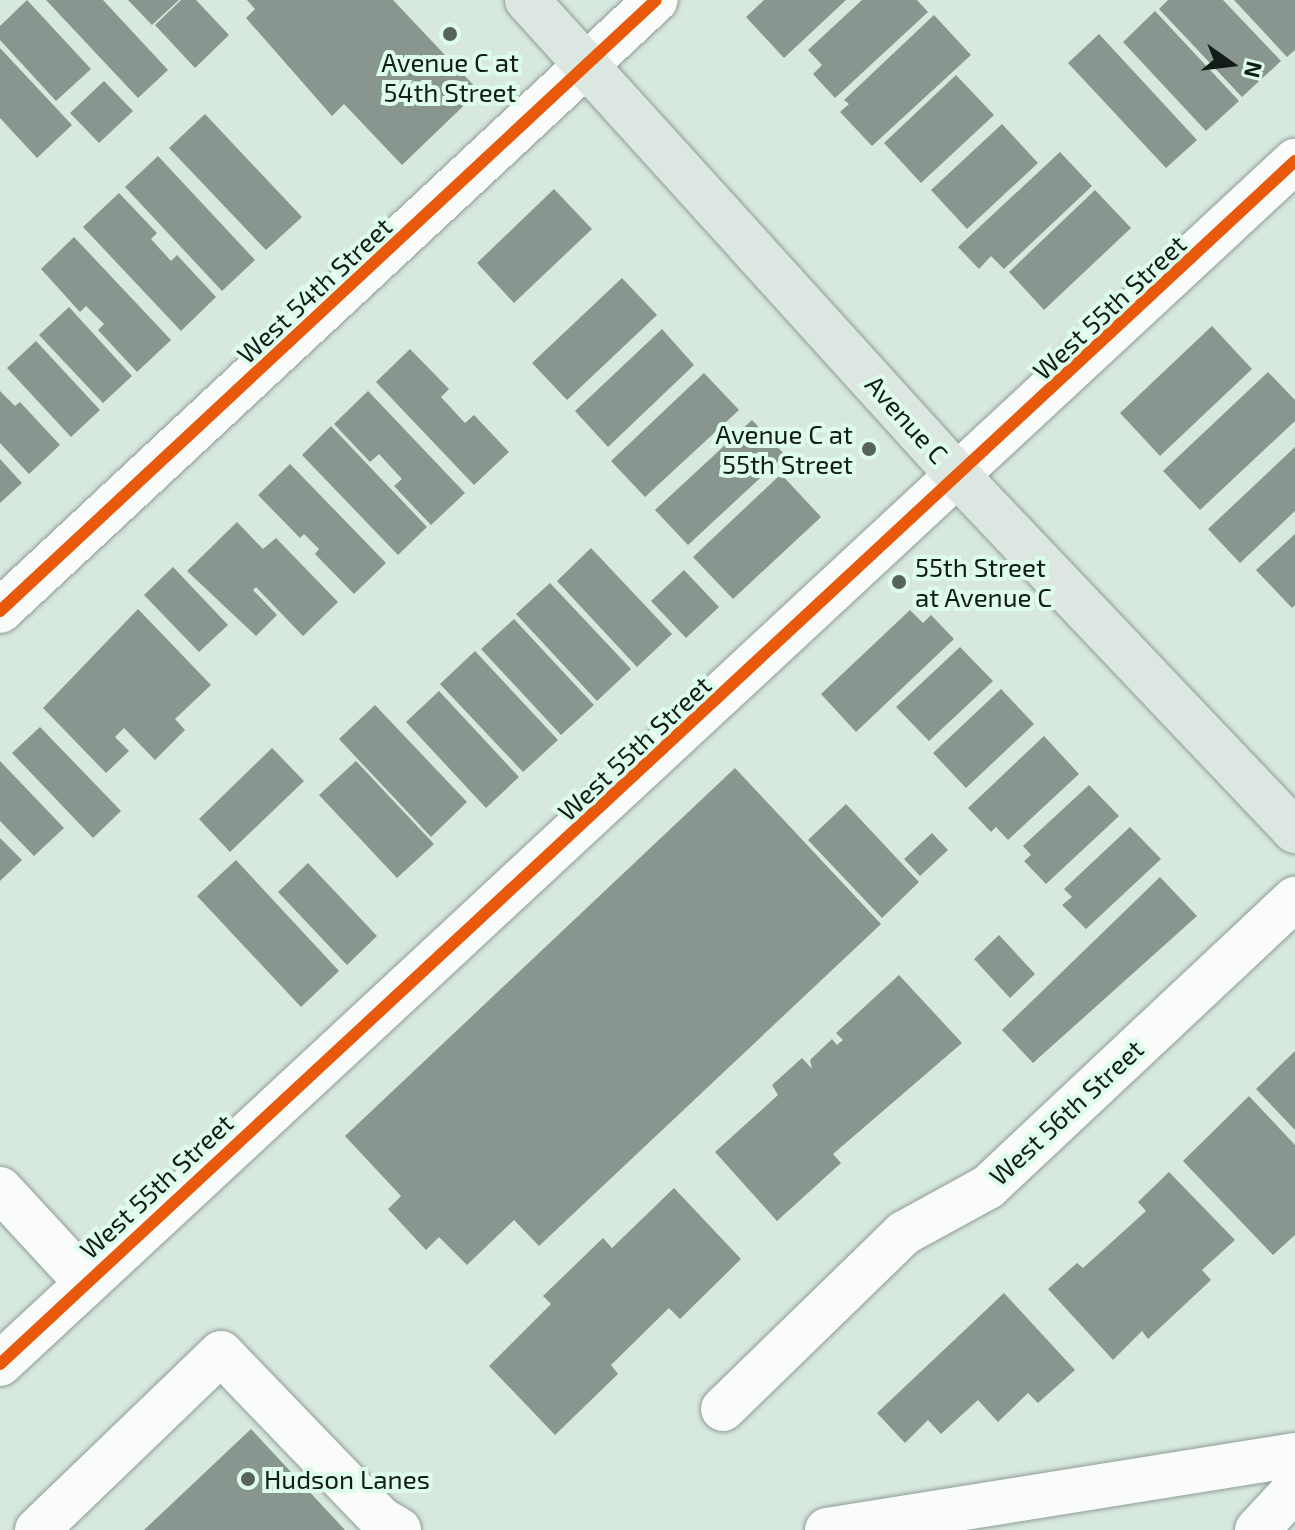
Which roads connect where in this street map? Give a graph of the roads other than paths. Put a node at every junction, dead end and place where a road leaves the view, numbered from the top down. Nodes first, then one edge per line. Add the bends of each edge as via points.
1 (527, 0) edge
2 (656, 0) edge
3 (587, 65) junction
4 (1295, 161) edge
5 (960, 478) junction
6 (0, 611) edge
7 (1295, 831) edge
8 (1295, 899) edge
9 (1, 1193) edge
10 (85, 1281) junction
11 (0, 1364) edge
12 (723, 1409) dead end
13 (1295, 1455) edge
14 (1295, 1489) edge
15 (37, 1530) edge
16 (399, 1530) edge
17 (827, 1530) edge
18 (1257, 1530) edge

1 - 3 main road, Avenue C
2 - 3 street, West 54th Street
3 - 5 main road, Avenue C
3 - 6 street, West 54th Street
4 - 5 street, West 55th Street
5 - 7 main road, Avenue C
5 - 10 street, West 55th Street
8 - 12 street, West 56th Street via 988,1187 904,1233
9 - 10 street
10 - 11 street, West 55th Street
13 - 17 street
14 - 18 street
15 - 16 street via 221,1353 381,1519

